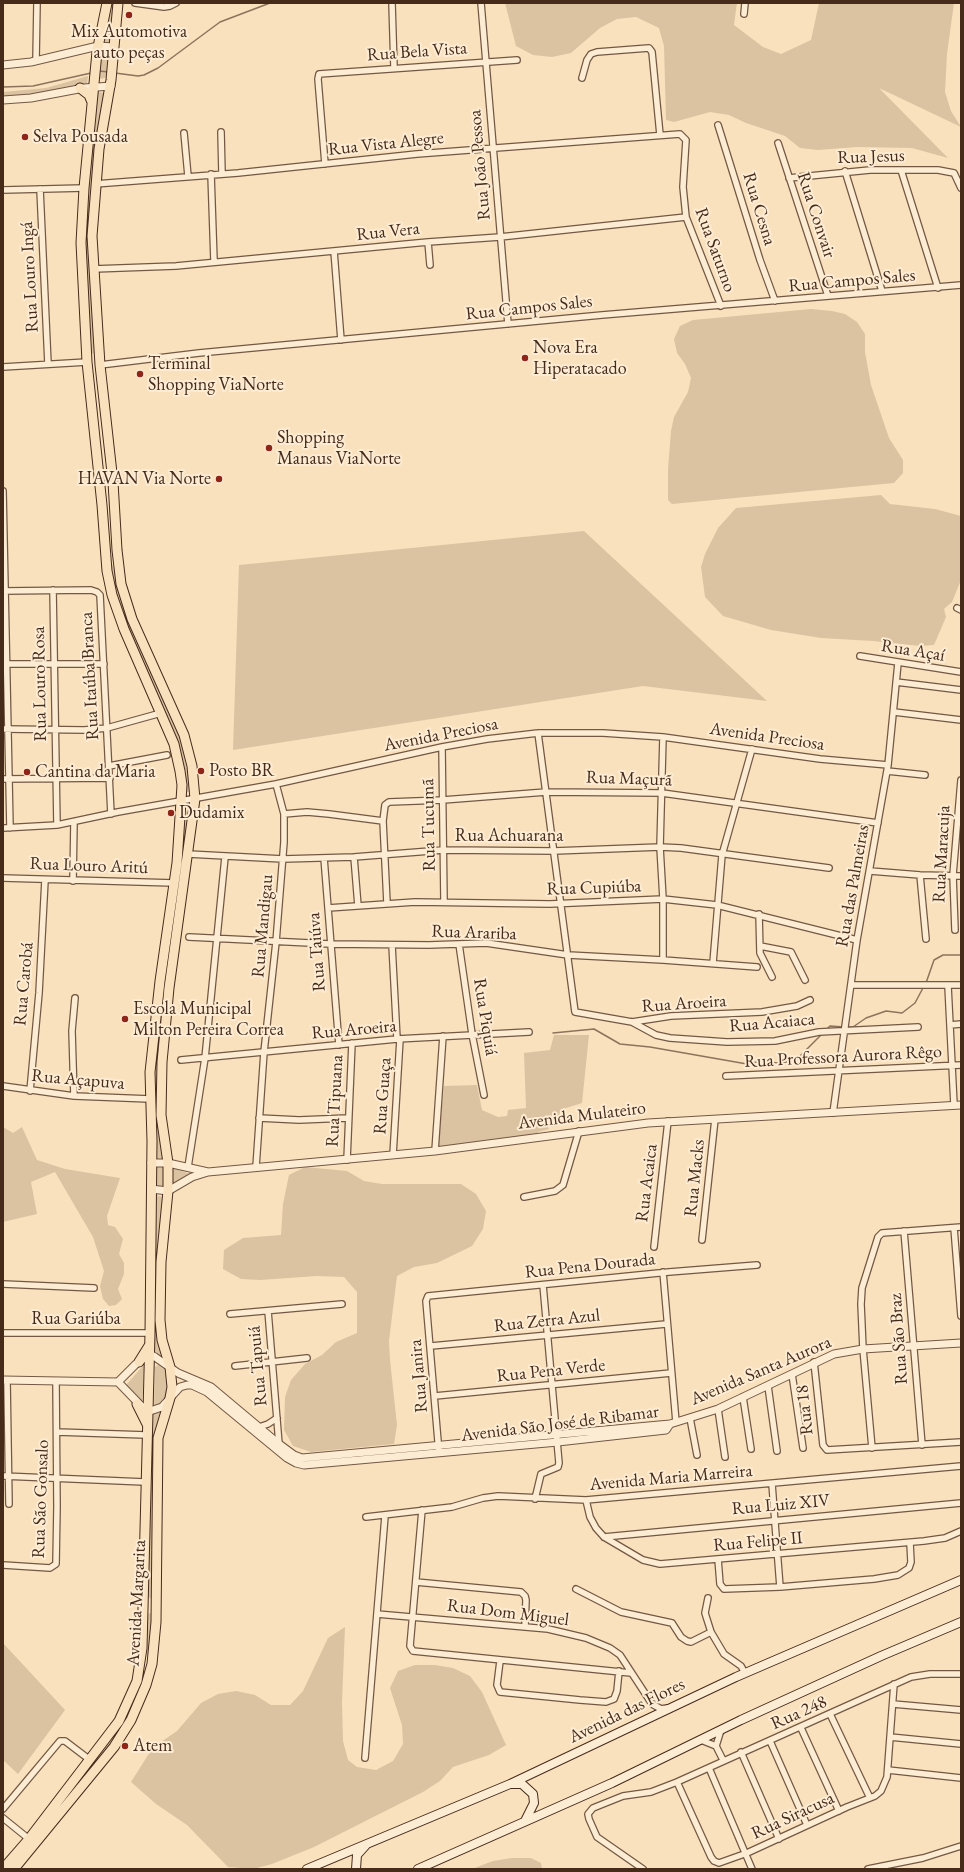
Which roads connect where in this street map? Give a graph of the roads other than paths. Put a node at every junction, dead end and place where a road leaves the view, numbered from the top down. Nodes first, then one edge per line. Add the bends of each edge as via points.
1 (37, 3) edge
2 (108, 3) edge
3 (118, 3) edge
4 (135, 3) edge
5 (176, 3) edge
6 (392, 3) edge
7 (481, 3) edge
8 (745, 3) edge
9 (744, 14) dead end
10 (97, 49) junction
11 (114, 49) junction
12 (517, 60) dead end
13 (36, 61) junction
14 (485, 62) junction
15 (3, 65) edge
16 (394, 68) junction
17 (582, 78) dead end
18 (111, 83) junction
19 (94, 84) junction
20 (80, 88) junction
21 (3, 100) edge
22 (92, 102) junction
23 (718, 125) dead end
24 (221, 132) dead end
25 (184, 133) dead end
26 (680, 134) joint
27 (660, 135) junction
28 (778, 143) dead end
29 (493, 148) junction
30 (325, 164) junction
31 (901, 170) junction
32 (845, 171) junction
33 (211, 174) junction
34 (222, 174) junction
35 (188, 176) junction
36 (789, 178) junction
37 (95, 184) junction
38 (84, 188) junction
39 (961, 188) edge
40 (40, 189) junction
41 (3, 190) edge
42 (686, 217) junction
43 (500, 237) junction
44 (428, 242) junction
45 (334, 251) junction
46 (214, 261) junction
47 (430, 265) dead end
48 (93, 269) junction
49 (961, 285) edge
50 (938, 288) junction
51 (882, 291) junction
52 (828, 296) junction
53 (775, 301) junction
54 (721, 306) junction
55 (508, 324) junction
56 (341, 340) junction
57 (87, 362) junction
58 (48, 364) junction
59 (100, 364) junction
60 (3, 367) edge
61 (3, 491) edge
62 (5, 590) edge
63 (53, 590) junction
64 (111, 593) junction
65 (100, 595) junction
66 (860, 656) dead end
67 (898, 663) junction
68 (5, 664) edge
69 (54, 664) junction
70 (104, 664) junction
71 (961, 672) edge
72 (896, 682) junction
73 (961, 690) edge
74 (894, 712) junction
75 (161, 713) junction
76 (961, 720) edge
77 (107, 728) junction
78 (6, 729) edge
79 (55, 730) junction
80 (538, 733) junction
81 (663, 737) junction
82 (442, 747) junction
83 (752, 748) junction
84 (167, 755) dead end
85 (888, 765) junction
86 (109, 766) junction
87 (887, 771) junction
88 (925, 775) dead end
89 (56, 778) junction
90 (110, 778) junction
91 (6, 779) edge
92 (961, 780) edge
93 (276, 784) junction
94 (960, 791) edge
95 (546, 792) junction
96 (662, 793) junction
97 (195, 799) junction
98 (442, 800) junction
99 (182, 801) junction
100 (736, 803) junction
101 (111, 814) junction
102 (284, 814) junction
103 (383, 821) junction
104 (74, 822) junction
105 (878, 823) junction
106 (57, 825) junction
107 (3, 828) edge
108 (10, 828) junction
109 (958, 837) edge
110 (660, 848) junction
111 (443, 850) junction
112 (554, 851) junction
113 (188, 854) junction
114 (385, 854) junction
115 (722, 855) junction
116 (225, 856) junction
117 (354, 857) junction
118 (324, 858) junction
119 (283, 859) junction
120 (829, 868) dead end
121 (870, 871) junction
122 (920, 875) junction
123 (953, 875) junction
124 (961, 876) edge
125 (3, 878) edge
126 (45, 880) junction
127 (73, 881) junction
128 (174, 883) junction
129 (663, 899) junction
130 (444, 901) junction
131 (387, 903) junction
132 (561, 903) junction
133 (717, 905) junction
134 (358, 906) junction
135 (328, 908) junction
136 (759, 914) junction
137 (955, 930) dead end
138 (189, 937) dead end
139 (926, 939) dead end
140 (218, 940) junction
141 (857, 940) junction
142 (276, 942) junction
143 (330, 944) junction
144 (460, 944) junction
145 (392, 945) junction
146 (760, 946) junction
147 (568, 955) junction
148 (664, 960) junction
149 (713, 963) junction
150 (757, 967) dead end
151 (772, 978) dead end
152 (805, 980) dead end
153 (851, 985) junction
154 (961, 985) edge
155 (948, 986) junction
156 (75, 998) dead end
157 (810, 1000) dead end
158 (632, 1022) junction
159 (961, 1024) edge
160 (950, 1025) junction
161 (918, 1027) dead end
162 (529, 1032) dead end
163 (844, 1032) junction
164 (472, 1034) junction
165 (443, 1036) junction
166 (399, 1039) junction
167 (352, 1043) junction
168 (339, 1045) junction
169 (264, 1052) junction
170 (205, 1058) junction
171 (181, 1060) dead end
172 (961, 1065) edge
173 (952, 1066) junction
174 (839, 1071) junction
175 (726, 1076) dead end
176 (3, 1086) edge
177 (30, 1091) junction
178 (484, 1095) dead end
179 (74, 1096) junction
180 (150, 1100) junction
181 (958, 1105) edge
182 (833, 1113) junction
183 (259, 1118) junction
184 (348, 1118) junction
185 (715, 1119) junction
186 (668, 1121) junction
187 (579, 1131) junction
188 (434, 1151) junction
189 (393, 1154) junction
190 (347, 1160) junction
191 (151, 1163) junction
192 (168, 1163) junction
193 (188, 1167) junction
194 (256, 1167) junction
195 (208, 1172) junction
196 (151, 1189) junction
197 (168, 1191) junction
198 (524, 1197) dead end
199 (961, 1227) edge
200 (954, 1228) junction
201 (904, 1231) junction
202 (702, 1240) dead end
203 (654, 1247) dead end
204 (757, 1265) dead end
205 (662, 1272) junction
206 (3, 1284) edge
207 (543, 1285) junction
208 (94, 1288) dead end
209 (427, 1297) joint
210 (342, 1304) dead end
211 (268, 1311) junction
212 (230, 1314) dead end
213 (961, 1316) edge
214 (666, 1324) junction
215 (3, 1333) edge
216 (150, 1333) junction
217 (548, 1335) junction
218 (961, 1342) edge
219 (431, 1346) junction
220 (914, 1346) junction
221 (863, 1349) junction
222 (149, 1350) junction
223 (307, 1358) dead end
224 (272, 1361) junction
225 (139, 1362) joint
226 (814, 1362) junction
227 (235, 1366) dead end
228 (170, 1368) junction
229 (671, 1372) junction
230 (792, 1374) junction
231 (5, 1380) edge
232 (56, 1381) junction
233 (118, 1382) junction
234 (553, 1385) junction
235 (768, 1386) junction
236 (204, 1387) junction
237 (435, 1396) junction
238 (743, 1397) junction
239 (170, 1398) junction
240 (137, 1404) junction
241 (718, 1409) junction
242 (148, 1412) junction
243 (277, 1418) junction
244 (690, 1418) junction
245 (673, 1423) junction
246 (147, 1425) junction
247 (259, 1427) junction
248 (57, 1432) junction
249 (146, 1435) junction
250 (264, 1437) junction
251 (558, 1438) junction
252 (961, 1442) edge
253 (279, 1444) junction
254 (922, 1445) junction
255 (803, 1448) dead end
256 (872, 1448) junction
257 (439, 1449) junction
258 (751, 1449) dead end
259 (777, 1451) dead end
260 (697, 1455) dead end
261 (725, 1457) dead end
262 (961, 1466) edge
263 (5, 1476) edge
264 (57, 1479) junction
265 (145, 1482) junction
266 (772, 1484) junction
267 (535, 1499) junction
268 (586, 1500) junction
269 (961, 1503) edge
270 (9, 1504) dead end
271 (422, 1510) junction
272 (385, 1516) junction
273 (366, 1517) dead end
274 (775, 1520) junction
275 (961, 1532) edge
276 (604, 1537) junction
277 (910, 1543) junction
278 (777, 1554) junction
279 (718, 1559) junction
280 (3, 1565) edge
281 (961, 1580) edge
282 (416, 1582) junction
283 (780, 1587) junction
284 (576, 1589) dead end
285 (708, 1598) dead end
286 (143, 1605) junction
287 (156, 1605) junction
288 (377, 1614) junction
289 (413, 1616) junction
290 (961, 1622) edge
291 (525, 1627) junction
292 (711, 1632) junction
293 (500, 1661) junction
294 (140, 1668) junction
295 (151, 1669) junction
296 (619, 1671) junction
297 (631, 1673) junction
298 (961, 1673) edge
299 (745, 1674) junction
300 (894, 1684) junction
301 (652, 1704) junction
302 (893, 1704) junction
303 (672, 1707) junction
304 (961, 1710) edge
305 (830, 1714) junction
306 (638, 1724) junction
307 (801, 1728) junction
308 (721, 1730) junction
309 (890, 1737) junction
310 (700, 1740) junction
311 (770, 1741) junction
312 (961, 1744) edge
313 (716, 1746) junction
314 (741, 1752) junction
315 (365, 1758) dead end
316 (90, 1760) junction
317 (723, 1760) junction
318 (708, 1768) junction
319 (888, 1770) junction
320 (961, 1778) edge
321 (677, 1782) junction
322 (510, 1784) junction
323 (870, 1798) junction
324 (3, 1809) edge
325 (839, 1811) junction
326 (3, 1818) edge
327 (525, 1821) junction
328 (807, 1825) junction
329 (29, 1838) junction
330 (779, 1839) junction
331 (368, 1843) junction
332 (961, 1846) edge
333 (747, 1853) junction
334 (3, 1869) edge
335 (14, 1869) edge
336 (307, 1869) edge
337 (356, 1869) edge
338 (418, 1869) edge
339 (643, 1869) edge
340 (752, 1869) edge
341 (868, 1869) edge

1 - 13 street
2 - 10 main road, Avenida Margarita
3 - 11 main road, Avenida Margarita
4 - 5 street via 164,7
6 - 16 street
7 - 14 street, Rua João Pessoa
8 - 9 street
10 - 11 street
10 - 13 street
10 - 19 main road, Avenida Margarita
11 - 18 main road, Avenida Margarita
12 - 14 street, Rua Bela Vista
13 - 15 street
14 - 16 street, Rua Bela Vista
14 - 29 street, Rua João Pessoa
16 - 30 street, Rua Bela Vista via 319,74
17 - 27 street via 591,54 649,48 652,52
18 - 19 street
18 - 37 main road, Avenida Margarita via 102,127
19 - 20 street
19 - 22 main road, Avenida Margarita
20 - 21 street via 31,98
20 - 22 main road via 89,95
22 - 38 main road, Avenida Margarita
23 - 53 street, Rua Cesna
24 - 34 street
25 - 35 street
26 - 27 street, Rua Vista Alegre
26 - 42 street, Rua Saturno via 686,140 683,187
27 - 29 street, Rua Vista Alegre
28 - 36 street, Rua Convair
29 - 30 street, Rua Vista Alegre
29 - 43 street, Rua João Pessoa
30 - 34 street, Rua Vista Alegre
31 - 32 street, Rua Jesus
31 - 39 street, Rua Jesus via 954,172
31 - 50 street
32 - 36 street, Rua Jesus
32 - 51 street
33 - 34 street, Rua Vista Alegre
33 - 35 street, Rua Vista Alegre
33 - 46 street
35 - 37 street, Rua Vista Alegre
36 - 52 street, Rua Convair
37 - 48 main road, Avenida Margarita
38 - 40 street
38 - 57 main road, Avenida Margarita via 81,243
40 - 41 street
40 - 58 street, Rua Louro Ingá
42 - 43 street, Rua Vera
42 - 54 street, Rua Saturno
43 - 44 street, Rua Vera
43 - 55 street, Rua João Pessoa
44 - 45 street, Rua Vera
44 - 47 street
45 - 46 street, Rua Vera
45 - 56 street
46 - 48 street, Rua Vera via 176,266
48 - 59 main road, Avenida Margarita
49 - 50 street, Rua Campos Sales
50 - 51 street, Rua Campos Sales
51 - 52 street, Rua Campos Sales
52 - 53 street, Rua Campos Sales
53 - 54 street, Rua Campos Sales
54 - 55 street, Rua Campos Sales
55 - 56 street, Rua Campos Sales
56 - 59 street, Rua Campos Sales
57 - 58 street
57 - 64 main road, Avenida Margarita
58 - 60 street
59 - 97 main road, Avenida Margarita via 120,576 143,647 184,735 192,766
61 - 62 street
62 - 63 street
62 - 68 street
63 - 65 street, Rua Itaúba Branca via 91,590
63 - 69 street, Rua Louro Rosa
64 - 65 street
64 - 75 main road, Avenida Margarita
65 - 70 street, Rua Itaúba Branca
66 - 67 street, Rua Açaí
67 - 71 street, Rua Açaí
67 - 72 street, Rua das Palmeiras
68 - 69 street
68 - 78 street
69 - 70 street
69 - 79 street, Rua Louro Rosa
70 - 77 street, Rua Itaúba Branca
72 - 73 street
72 - 74 street, Rua das Palmeiras
74 - 76 street
74 - 85 street, Rua das Palmeiras
75 - 77 street
75 - 99 main road, Avenida Margarita via 177,753
77 - 79 street
77 - 86 street, Rua Itaúba Branca
78 - 79 street
78 - 91 street
79 - 89 street, Rua Louro Rosa
80 - 81 street, Avenida Preciosa via 603,733
80 - 82 street, Avenida Preciosa
80 - 95 street
81 - 83 street, Avenida Preciosa
81 - 96 street
82 - 93 street, Avenida Preciosa
82 - 98 street, Rua Tucumã
83 - 85 street, Avenida Preciosa
83 - 100 street
84 - 86 street
85 - 87 street, Rua das Palmeiras
86 - 90 street, Rua Itaúba Branca
87 - 88 street
87 - 105 street, Rua das Palmeiras
89 - 90 street
89 - 91 street
89 - 106 street, Rua Louro Rosa
90 - 101 street, Rua Itaúba Branca
91 - 108 street
92 - 94 street, Rua Maracuja
93 - 97 street, Avenida Preciosa
93 - 102 street, Rua Mandigau
94 - 109 street, Rua Maracuja
95 - 96 street, Rua Maçurã
95 - 98 street, Rua Maçurã
95 - 112 street
96 - 100 street, Rua Maçurã
96 - 110 street
97 - 99 street, Avenida Preciosa
97 - 113 main road, Avenida Margarita
98 - 103 street, Rua Maçurã via 389,802 385,806
98 - 111 street, Rua Tucumã
99 - 101 street, Avenida Preciosa
99 - 128 main road, Avenida Margarita
100 - 105 street, Rua Maçurã
100 - 115 street
101 - 104 street, Avenida Preciosa
102 - 103 street via 307,812
102 - 119 street, Rua Mandigau
103 - 114 street
104 - 106 street, Avenida Preciosa
104 - 127 street
105 - 121 street, Rua das Palmeiras
106 - 108 street, Avenida Preciosa
107 - 108 street, Avenida Preciosa
109 - 123 street, Rua Maracuja
110 - 112 street, Rua Achuarana
110 - 115 street, Rua Achuarana via 681,848
110 - 129 street
111 - 112 street, Rua Achuarana
111 - 114 street, Rua Achuarana
111 - 130 street, Rua Tucumã
112 - 132 street
113 - 116 street, Rua Achuarana
113 - 192 main road, Avenida Margarita via 169,988 162,1062 161,1115
114 - 117 street, Rua Achuarana
114 - 131 street
115 - 120 street, Rua Achuarana
115 - 133 street
116 - 119 street, Rua Achuarana
116 - 140 street
117 - 118 street, Rua Achuarana
117 - 134 street
118 - 119 street, Rua Achuarana
118 - 135 street, Rua Taiúva
119 - 142 street, Rua Mandigau
121 - 122 street
121 - 141 street, Rua das Palmeiras
122 - 123 street
122 - 139 street
123 - 124 street
123 - 137 street, Rua Maracuja
125 - 126 street, Rua Louro Aritú
126 - 127 street, Rua Louro Aritú
126 - 177 street, Rua Carobá via 39,993
127 - 128 street, Rua Louro Aritú
128 - 180 main road, Avenida Margarita via 154,1032
129 - 132 street, Rua Cupiúba
129 - 133 street, Rua Cupiúba
129 - 148 street
130 - 131 street, Rua Cupiúba
130 - 132 street, Rua Cupiúba
131 - 134 street, Rua Cupiúba
132 - 147 street
133 - 136 street, Rua Cupiúba
133 - 149 street
134 - 135 street, Rua Cupiúba
135 - 143 street, Rua Taiúva
136 - 141 street, Rua Cupiúba
136 - 146 street
138 - 140 street, Rua Arariba
140 - 142 street, Rua Arariba
140 - 170 street
141 - 153 street, Rua das Palmeiras
142 - 143 street, Rua Arariba
142 - 169 street, Rua Mandigau
143 - 145 street, Rua Arariba
143 - 168 street, Rua Taiúva
144 - 145 street, Rua Arariba
144 - 147 street, Rua Arariba via 486,944
144 - 164 street, Rua Piquiá
145 - 166 street, Rua Guaça
146 - 151 street via 762,959
146 - 152 street via 791,952
147 - 148 street, Rua Arariba
147 - 158 street, Rua Aroeira via 572,997 577,1014
148 - 149 street, Rua Arariba
149 - 150 street, Rua Arariba
153 - 155 street
153 - 163 street, Rua das Palmeiras
154 - 155 street
155 - 160 street
156 - 179 street via 72,1031
157 - 158 street, Rua Aroeira via 797,1006 762,1012 671,1016
158 - 163 street, Rua Acaiaca via 656,1035 708,1042 775,1041 819,1032
159 - 160 street
160 - 173 street
161 - 163 street, Rua Acaiaca
162 - 164 street, Rua Aroeira
163 - 174 street, Rua das Palmeiras
164 - 165 street, Rua Aroeira
164 - 178 street, Rua Piquiá
165 - 166 street, Rua Aroeira
165 - 188 street
166 - 167 street, Rua Aroeira
166 - 189 street, Rua Guaça
167 - 168 street, Rua Aroeira
167 - 184 street, Rua Tipuana
168 - 169 street, Rua Aroeira
169 - 170 street, Rua Aroeira
169 - 183 street, Rua Mandigau
170 - 171 street, Rua Aroeira
170 - 193 street
172 - 173 street, Rua Professora Aurora Rêgo
173 - 174 street, Rua Professora Aurora Rêgo
173 - 181 street
174 - 175 street, Rua Professora Aurora Rêgo
174 - 182 street, Rua das Palmeiras
176 - 177 street, Rua Açapuva
177 - 179 street, Rua Açapuva
179 - 180 street, Rua Açapuva
180 - 191 main road, Avenida Margarita
181 - 182 street, Avenida Mulateiro
182 - 185 street, Avenida Mulateiro
183 - 184 street
183 - 194 street, Rua Mandigau
184 - 190 street, Rua Tipuana
185 - 186 street, Avenida Mulateiro
185 - 202 street, Rua Macks
186 - 187 street, Avenida Mulateiro
186 - 203 street, Rua Acaica
187 - 188 street, Avenida Mulateiro
187 - 198 street via 563,1185 555,1191
188 - 189 street, Avenida Mulateiro
189 - 190 street, Avenida Mulateiro
190 - 194 street, Avenida Mulateiro
191 - 192 street, Avenida Mulateiro
191 - 196 main road, Avenida Margarita
192 - 193 street, Avenida Mulateiro
192 - 197 main road, Avenida Margarita
193 - 195 street, Avenida Mulateiro
194 - 195 street, Avenida Mulateiro
195 - 197 street, Avenida Mulateiro via 192,1177
196 - 197 street
196 - 216 main road, Avenida Margarita
197 - 228 main road, Avenida Margarita via 161,1262 160,1320 162,1340
199 - 200 street
200 - 201 street
200 - 213 street
201 - 220 street, Rua São Braz
201 - 221 street via 882,1233 878,1237 862,1288
204 - 205 street, Rua Pena Dourada
205 - 207 street, Rua Pena Dourada
205 - 214 street
206 - 208 street
207 - 209 street, Rua Pena Dourada
207 - 217 street
209 - 219 street, Rua Janira
210 - 211 street
211 - 212 street
211 - 224 street, Rua Tapuiá
214 - 217 street, Rua Zerra Azul
214 - 229 street
215 - 216 street, Rua Gariúba
216 - 222 main road, Avenida Margarita
217 - 219 street, Rua Zerra Azul
217 - 234 street
218 - 220 street, Avenida Santa Aurora
219 - 237 street, Rua Janira
220 - 221 street, Avenida Santa Aurora
220 - 254 street, Rua São Braz
221 - 226 street, Avenida Santa Aurora via 839,1353
221 - 256 street
222 - 225 main road
222 - 228 street, Avenida São José de Ribamar
222 - 242 main road, Avenida Margarita
223 - 224 street
224 - 227 street
224 - 243 street, Rua Tapuiá
225 - 233 street
226 - 230 street, Avenida Santa Aurora
226 - 256 street, Rua 18 via 825,1450
228 - 236 street, Avenida São José de Ribamar
228 - 239 main road, Avenida Margarita
229 - 234 street, Rua Pena Verde
229 - 245 street
230 - 235 street, Avenida Santa Aurora
230 - 255 street
231 - 232 street
231 - 263 street
232 - 233 street
232 - 248 street, Rua São Gonsalo
233 - 240 street
234 - 237 street, Rua Pena Verde
234 - 251 street
235 - 238 street, Avenida Santa Aurora
235 - 259 street
236 - 239 street, Avenida São José de Ribamar via 180,1387
236 - 247 street, Avenida São José de Ribamar
236 - 250 street, Avenida São José de Ribamar
237 - 257 street, Rua Janira
238 - 241 street, Avenida Santa Aurora
238 - 258 street
239 - 242 street via 162,1407
239 - 287 main road, Avenida Margarita via 158,1438
240 - 242 street
240 - 246 main road
241 - 244 street, Avenida Santa Aurora
241 - 261 street
242 - 246 main road, Avenida Margarita
243 - 247 street, Rua Tapuiá
243 - 253 street, Rua Tapuiá
244 - 245 street, Avenida Santa Aurora
244 - 260 street
245 - 251 street, Avenida São José de Ribamar via 666,1430
246 - 249 main road, Avenida Margarita
247 - 250 street, Avenida São José de Ribamar
248 - 249 street
248 - 264 street, Rua São Gonsalo
249 - 265 main road, Avenida Margarita
250 - 253 street, Avenida São José de Ribamar
250 - 257 street, Avenida São José de Ribamar via 292,1462 304,1465
251 - 257 street, Avenida São José de Ribamar
251 - 267 street via 558,1467 541,1474
252 - 254 street
253 - 257 street, Avenida São José de Ribamar via 302,1458
254 - 256 street
262 - 266 street, Avenida Maria Marreira
263 - 264 street
263 - 270 street
264 - 265 street
264 - 280 street, Rua São Gonsalo via 54,1566 50,1568
265 - 286 main road, Avenida Margarita
266 - 268 street, Avenida Maria Marreira
266 - 274 street
267 - 268 street, Avenida Maria Marreira
267 - 271 street, Avenida Maria Marreira via 491,1497 452,1507
268 - 276 street, Rua Felipe II via 590,1517
269 - 274 street, Rua Luiz XIV
271 - 272 street, Avenida Maria Marreira
271 - 282 street
272 - 273 street, Avenida Maria Marreira
272 - 288 street
274 - 276 street, Rua Luiz XIV
274 - 278 street
275 - 277 street, Rua Felipe II via 935,1540
276 - 279 street, Rua Felipe II via 652,1563
277 - 278 street, Rua Felipe II
277 - 283 street via 909,1568 898,1575
278 - 279 street, Rua Felipe II
278 - 283 street
279 - 283 street via 720,1584 724,1589
281 - 299 main road, Avenida das Flores
282 - 289 street
282 - 291 street via 521,1592 526,1596
284 - 292 street via 621,1612 672,1623 681,1637 687,1641 691,1642
285 - 292 street via 705,1613
286 - 287 main road
286 - 294 main road, Avenida Margarita
287 - 295 main road, Avenida Margarita
288 - 289 street, Rua Dom Miguel
288 - 315 street
289 - 291 street, Rua Dom Miguel
289 - 293 street via 410,1646 413,1651
290 - 308 main road
291 - 297 street, Rua Dom Miguel via 568,1633 610,1648 620,1655
292 - 299 street via 724,1654 741,1666
293 - 296 street
293 - 296 street via 500,1692 580,1700 606,1702 614,1699
294 - 295 main road
294 - 316 main road, Avenida Margarita via 134,1689 119,1721
295 - 335 main road, Avenida Margarita via 134,1714 114,1747
296 - 297 street
297 - 301 street, Rua Dom Miguel
298 - 300 street, Rua 248 via 919,1675
299 - 303 main road, Avenida das Flores
300 - 302 street
300 - 305 street, Rua 248
301 - 303 street via 661,1709
301 - 306 street via 652,1713
302 - 304 street
302 - 309 street
303 - 306 main road, Avenida das Flores
305 - 307 street, Rua 248
305 - 323 street
306 - 322 main road, Avenida das Flores
307 - 311 street, Rua 248
307 - 325 street
308 - 310 main road
308 - 313 street
309 - 312 street
309 - 319 street
310 - 313 street
310 - 327 main road via 612,1783
311 - 314 street, Rua 248
311 - 328 street
313 - 317 street
314 - 317 street, Rua 248
314 - 330 street
316 - 324 street via 62,1740
316 - 329 main road, Avenida Margarita
317 - 318 street, Rua 248
318 - 321 street, Rua 248
318 - 333 street
319 - 320 street
319 - 323 street, Rua Siracusa via 883,1787 878,1794
321 - 333 street, Rua Siracusa via 714,1861 719,1863
321 - 339 street, Rua 248 via 651,1792 623,1796 593,1808 588,1814 597,1837
322 - 327 main road via 522,1784 533,1794 534,1803
322 - 331 main road, Avenida das Flores
323 - 325 street, Rua Siracusa
325 - 328 street, Rua Siracusa
326 - 329 street
327 - 338 main road
328 - 330 street, Rua Siracusa
329 - 334 main road, Avenida Margarita
330 - 333 street, Rua Siracusa
331 - 336 main road, Avenida das Flores
331 - 337 main road via 357,1855
332 - 341 street via 923,1858
333 - 340 street

